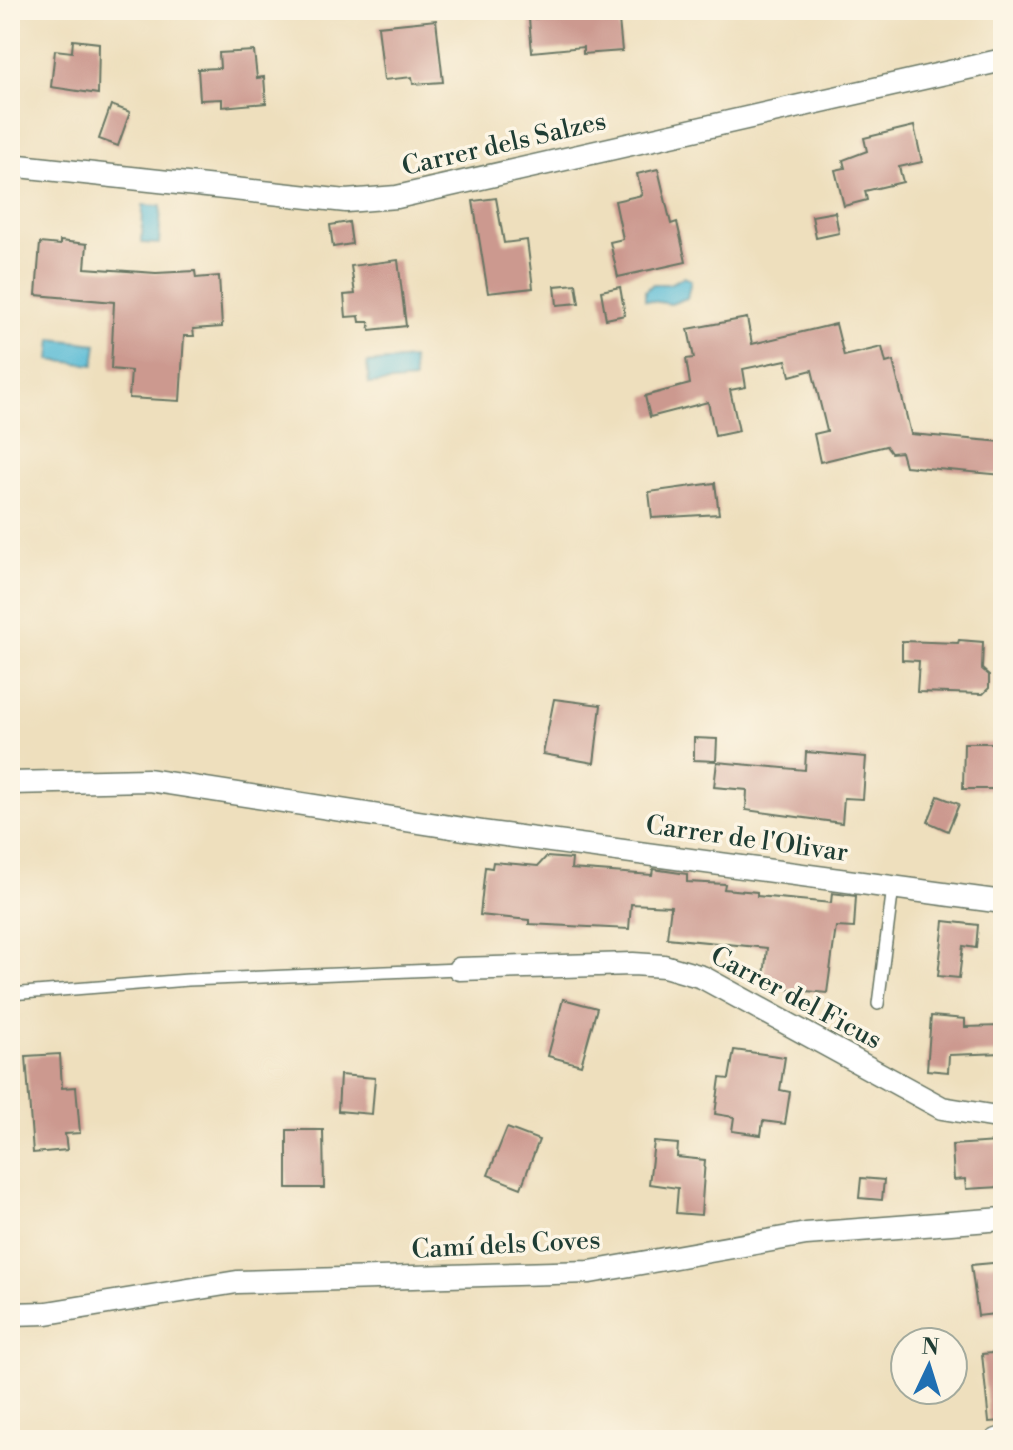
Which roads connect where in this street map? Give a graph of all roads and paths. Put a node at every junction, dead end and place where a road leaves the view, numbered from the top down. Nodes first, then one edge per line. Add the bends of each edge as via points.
1 (1003, 60) edge
2 (10, 165) edge
3 (10, 783) edge
4 (893, 887) junction
5 (1003, 902) edge
6 (459, 969) joint
7 (10, 994) edge
8 (878, 1004) dead end
9 (1003, 1118) edge
10 (1003, 1219) edge
11 (10, 1314) edge
12 (1003, 1438) edge
13 (997, 1440) edge

1 - 2 street, Carrer dels Salzes via 397,197 346,201
3 - 4 street, Carrer de l'Olivar via 148,780
4 - 5 street, Carrer de l'Olivar
4 - 8 lane
6 - 7 lane via 188,980
6 - 9 street, Carrer del Ficus via 633,964 677,970 702,977 942,1108
10 - 11 street, Camí dels Coves via 806,1234 590,1272 237,1282 47,1313
12 - 13 street

